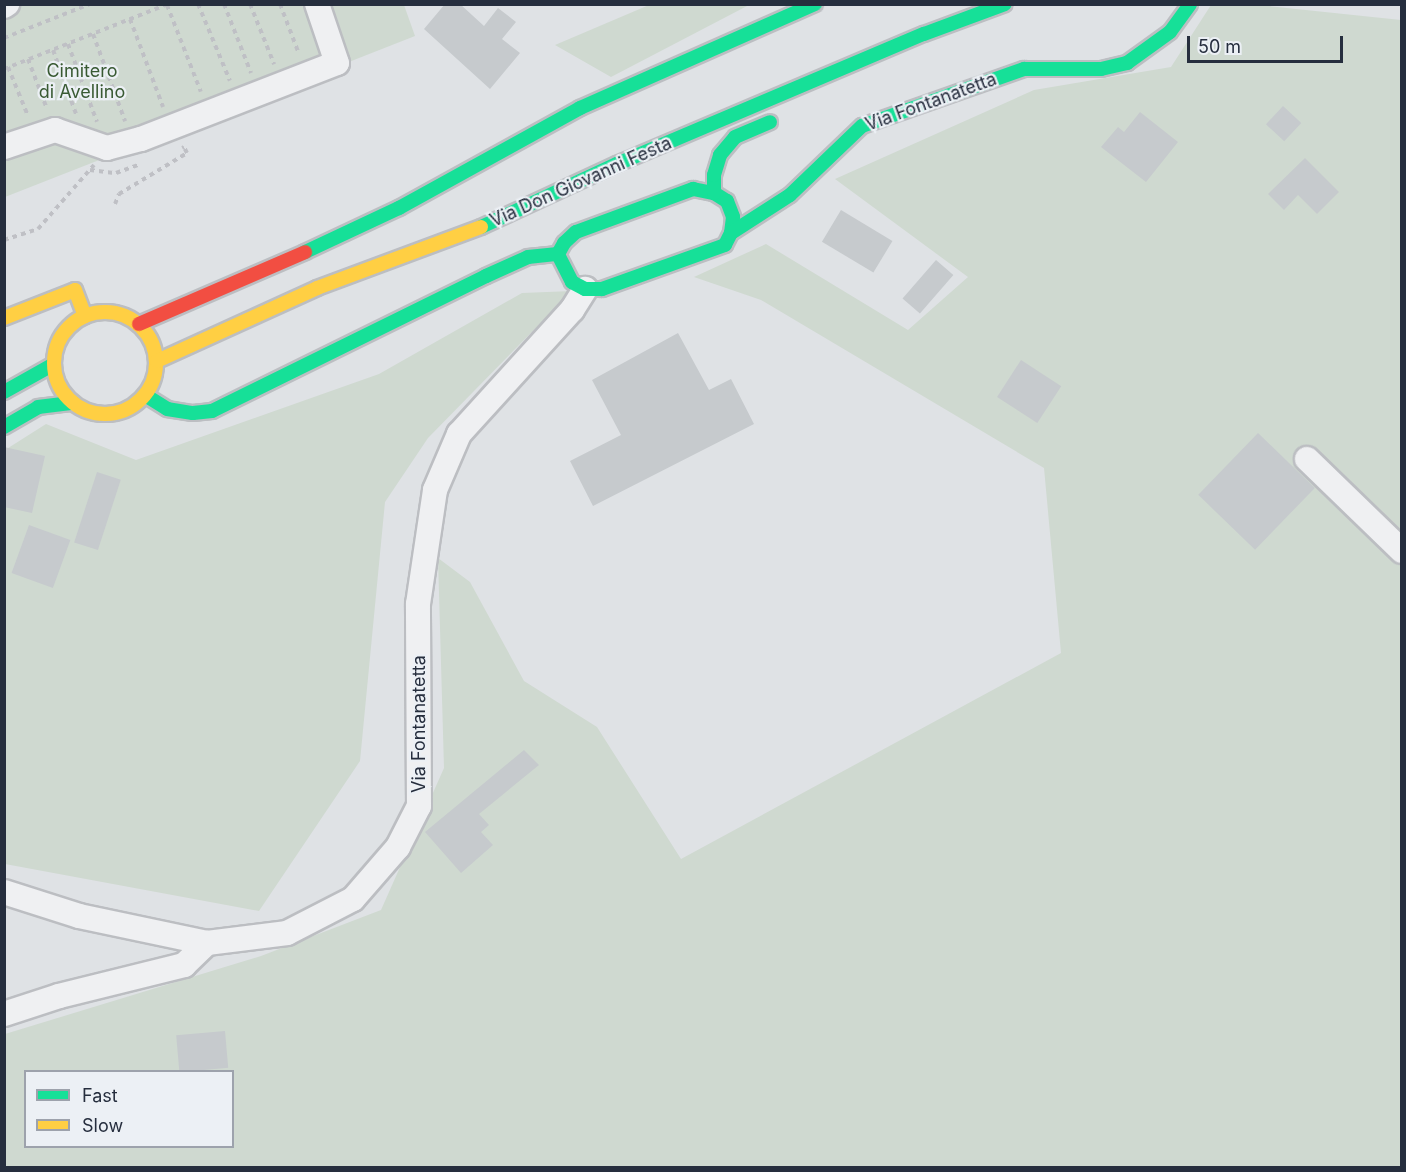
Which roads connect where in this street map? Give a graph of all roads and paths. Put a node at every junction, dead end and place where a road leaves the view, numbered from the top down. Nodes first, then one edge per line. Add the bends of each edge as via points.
1 (90, 4) edge
2 (198, 4) edge
3 (224, 4) edge
4 (250, 4) edge
5 (280, 4) edge
6 (317, 4) edge
7 (815, 4) edge
8 (1005, 4) edge
9 (1190, 4) edge
10 (168, 5) edge
11 (130, 20) junction
12 (93, 34) junction
13 (924, 34) junction
14 (4, 38) edge
15 (68, 44) junction
16 (53, 50) junction
17 (28, 59) junction
18 (6, 68) edge
19 (873, 71) dead end
20 (308, 74) junction
21 (260, 93) junction
22 (209, 112) junction
23 (787, 115) dead end
24 (45, 133) junction
25 (173, 139) junction
26 (132, 141) junction
27 (97, 146) junction
28 (4, 147) edge
29 (145, 162) dead end
30 (90, 170) junction
31 (714, 193) junction
32 (115, 204) dead end
33 (731, 233) junction
34 (4, 240) edge
35 (558, 254) junction
36 (585, 289) junction
37 (85, 316) junction
38 (4, 318) edge
39 (139, 324) junction
40 (157, 361) junction
41 (54, 364) junction
42 (4, 392) edge
43 (145, 395) junction
44 (73, 403) junction
45 (4, 427) edge
46 (1307, 459) dead end
47 (1401, 551) edge
48 (4, 892) edge
49 (207, 943) junction
50 (4, 1014) edge

1 - 14 path
2 - 21 path
3 - 21 path
4 - 21 path
5 - 20 path
6 - 20 street via 337,63
7 - 39 main road via 580,108 399,208 241,282
8 - 13 main road, Via Don Giovanni Festa
9 - 33 main road, Via Fontanatetta via 1170,32 1127,63 1101,69 1024,69 862,126 790,195
10 - 11 path
10 - 22 path
11 - 12 path
11 - 25 path
12 - 15 path
12 - 26 path
13 - 19 main road
13 - 40 main road, Via Don Giovanni Festa via 481,226 317,288
15 - 16 path
15 - 27 path
16 - 17 path
16 - 27 path
17 - 18 path
17 - 24 path
18 - 24 path
20 - 21 street
21 - 22 street
22 - 25 street
23 - 31 main road via 735,137 720,155
24 - 27 street
24 - 28 street
25 - 26 street
25 - 32 path via 187,153 119,194
26 - 27 street
27 - 30 path
29 - 30 path via 116,173
30 - 34 path via 38,229
31 - 33 main road via 727,201
31 - 35 main road via 693,189 576,232
33 - 36 main road, Via Fontanatetta via 725,245 711,251 602,290
35 - 36 main road via 572,282
35 - 43 main road via 528,257 486,276 212,411 167,409
36 - 49 street, Via Fontanatetta via 572,310 459,434 435,490 418,604 419,806 398,848 353,899 287,933
37 - 38 main road via 75,290
37 - 39 main road via 113,312
37 - 41 main road via 62,335
39 - 40 main road via 151,341
40 - 43 main road via 152,385
41 - 42 main road
41 - 44 main road via 56,379
43 - 44 main road via 134,406 103,414
44 - 45 main road via 38,407
46 - 47 street
48 - 49 street, Via Fontanatetta via 79,916
49 - 50 street via 184,965

